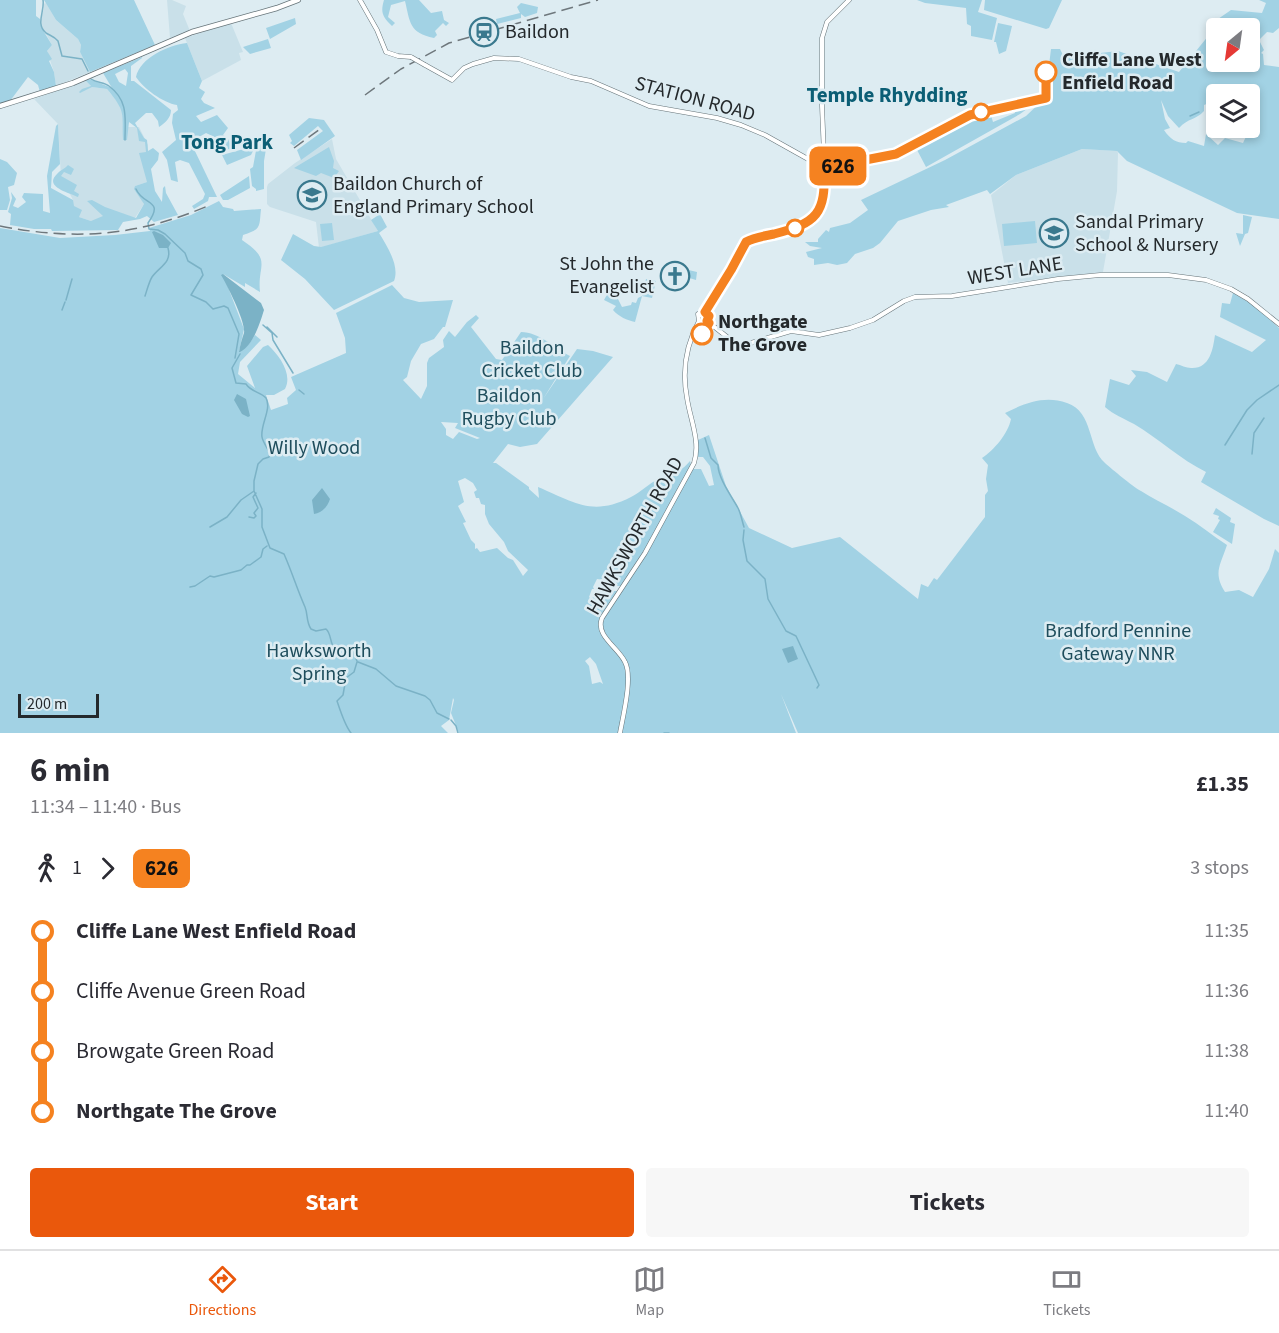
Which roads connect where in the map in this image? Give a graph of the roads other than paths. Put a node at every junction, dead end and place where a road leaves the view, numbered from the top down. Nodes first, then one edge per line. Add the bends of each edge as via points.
1 (298, 0) edge
2 (360, 0) edge
3 (849, 0) edge
4 (0, 106) edge
5 (824, 170) junction
6 (705, 312) junction
7 (699, 321) junction
8 (707, 321) junction
9 (1279, 324) edge
10 (620, 733) edge

1 - 4 main road via 192,32 44,93
2 - 5 street, STATION ROAD, bridge via 386,52 411,57 452,80 467,67 488,59 519,59 591,81 649,106 741,125 765,135 819,171
3 - 5 street via 827,22 822,38
5 - 6 street via 824,197 819,209 804,224 746,242
6 - 7 street via 698,314
6 - 8 street via 709,316
7 - 8 street
7 - 10 street, HAWKSWORTH ROAD via 690,339 684,375 697,453 692,469 656,536 600,621 601,632 624,659 628,670
8 - 9 street, WEST LANE via 739,345 790,331 826,335 865,324 915,297 1086,275 1123,274 1191,277 1216,283 1248,299

